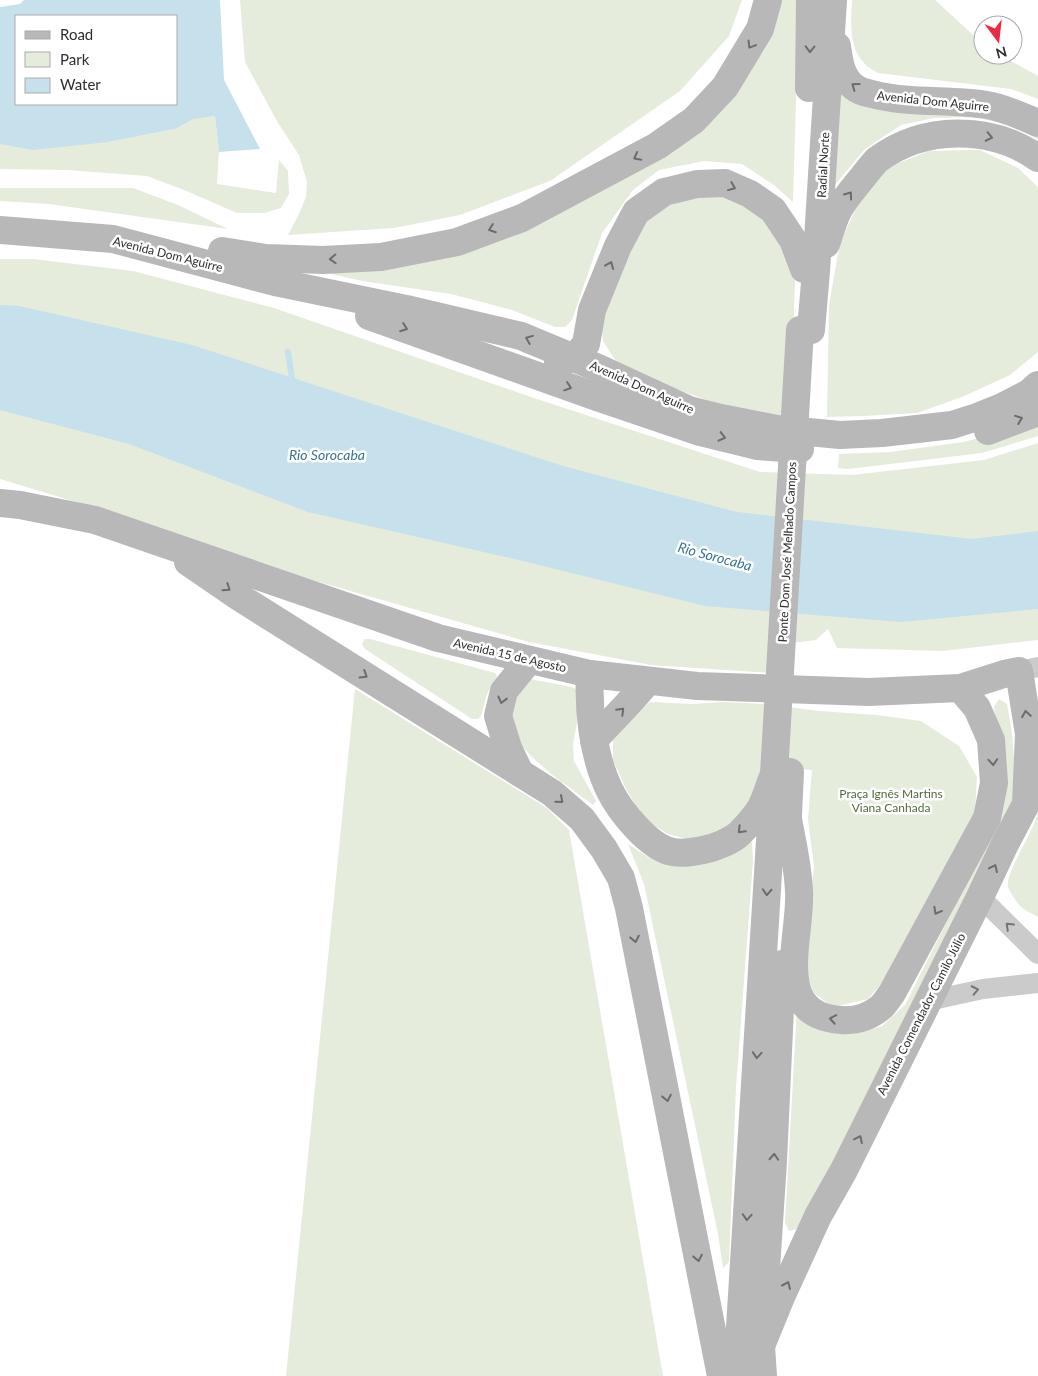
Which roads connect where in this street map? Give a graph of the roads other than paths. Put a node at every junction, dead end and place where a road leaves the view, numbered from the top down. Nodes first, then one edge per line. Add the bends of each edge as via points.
1 (768, 0) edge
2 (825, 1) edge
3 (1038, 123) edge
4 (1038, 158) edge
5 (0, 230) edge
6 (113, 239) junction
7 (810, 270) junction
8 (276, 282) junction
9 (592, 310) junction
10 (806, 330) joint
11 (456, 347) junction
12 (574, 358) junction
13 (610, 374) junction
14 (1038, 386) edge
15 (1038, 412) edge
16 (0, 502) edge
17 (158, 541) junction
18 (529, 660) junction
19 (1021, 671) edge
20 (590, 674) junction
21 (648, 681) junction
22 (960, 688) junction
23 (982, 719) junction
24 (594, 740) junction
25 (520, 773) junction
26 (782, 773) junction
27 (788, 819) junction
28 (980, 897) junction
29 (1038, 954) edge
30 (1038, 983) edge
31 (928, 1001) junction
32 (761, 1346) junction
33 (721, 1376) edge
34 (737, 1376) edge
35 (762, 1376) edge

1 -> 6 main road via 760,29 725,88 694,120 657,146 522,218 458,242 381,257 323,260 266,258 166,243
3 -> 2 main road, Avenida Dom Aguirre via 987,105 899,99 855,88 839,64
2 - 7 main road, Radial Norte
7 -> 4 main road via 848,195 876,161 898,148 918,139 964,133 1012,143
5 - 6 main road, Avenida Dom Aguirre
6 - 8 main road, Avenida Dom Aguirre
9 -> 7 main road via 636,212 664,192 697,184 725,183 750,194 773,210
7 - 10 main road, Radial Norte
8 -> 11 main road, Avenida Dom Aguirre
12 -> 8 main road, Avenida Dom Aguirre via 521,336
9 - 12 main road via 586,344
9 - 13 main road via 595,352
10 - 26 main road, Ponte Dom José Melhado Campos, bridge
11 - 12 main road via 502,353 539,363 557,363
11 -> 15 main road, Avenida Dom Aguirre via 700,432 757,446 850,452 910,447 974,436
12 - 13 main road, Avenida Dom Aguirre
13 - 14 main road, Avenida Dom Aguirre via 689,410 776,429 840,435 882,434 952,424 1002,407
16 - 17 main road, Avenida 15 de Agosto via 95,520
17 - 18 main road, Avenida 15 de Agosto via 428,635
17 -> 25 main road via 239,597
18 - 20 main road, Avenida 15 de Agosto
18 -> 25 main road via 504,691 498,716
19 - 22 main road, Avenida 15 de Agosto
19 - 23 main road via 991,686
28 -> 19 main road, Avenida Comendador Camilo Júlio via 1026,804 1029,734
20 - 21 main road, Avenida 15 de Agosto
20 - 24 main road via 589,705
21 - 22 main road, Avenida 15 de Agosto via 697,686 869,692
24 -> 21 main road
22 - 23 main road via 978,708
23 -> 27 main road via 991,740 994,783 987,818 892,993 880,1008 863,1018 830,1019 812,1012 795,984 793,969 800,892
26 -> 24 main road via 760,809 739,834 714,848 689,853 671,852 639,830 616,801 602,773
25 -> 33 main road via 552,793 582,819 621,878
26 - 27 main road, Avenida Comendador Camilo Júlio
26 -> 34 main road
32 -> 27 main road, Avenida Comendador Camilo Júlio via 774,1161
29 -> 28 street
28 - 31 main road, Avenida Comendador Camilo Júlio
31 -> 30 street via 982,989
32 -> 31 main road, Avenida Comendador Camilo Júlio via 818,1216
32 - 35 main road, Avenida Comendador Camilo Júlio

